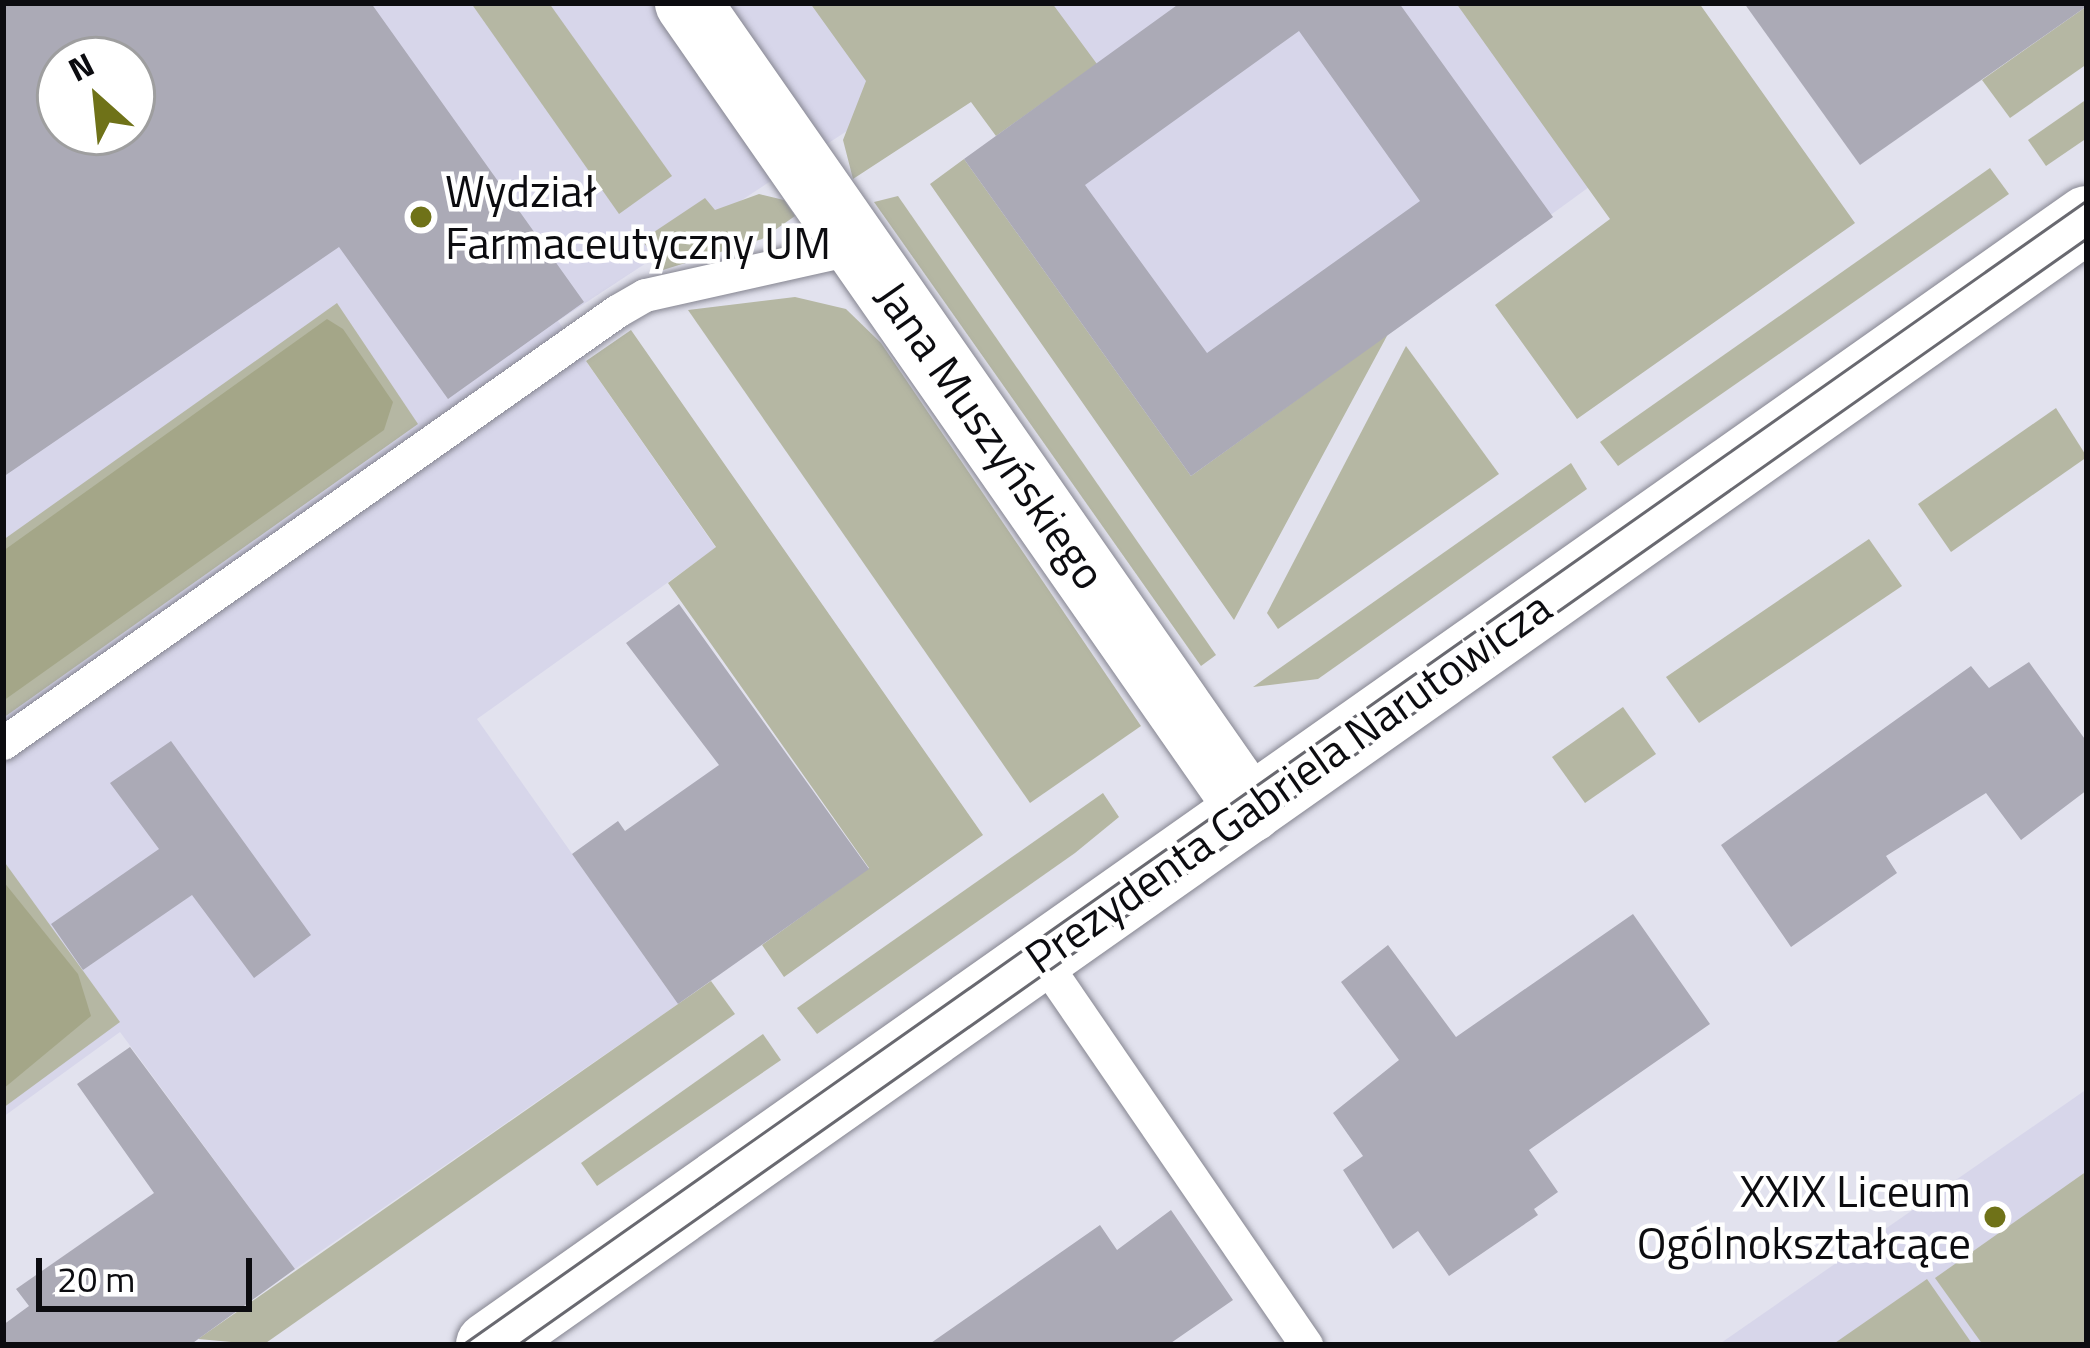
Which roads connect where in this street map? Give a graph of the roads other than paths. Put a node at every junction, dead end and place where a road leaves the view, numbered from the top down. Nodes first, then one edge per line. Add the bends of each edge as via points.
1 (688, 3) edge
2 (2087, 219) edge
3 (860, 247) junction
4 (3, 742) edge
5 (1250, 810) junction
6 (1040, 956) junction
7 (489, 1345) edge
8 (1306, 1345) edge

1 - 3 street, Jana Muszyńskiego
2 - 5 street, Prezydenta Gabriela Narutowicza
3 - 4 lane via 646,295 617,311
3 - 5 street, Jana Muszyńskiego
5 - 6 street, Prezydenta Gabriela Narutowicza
6 - 7 street, Prezydenta Gabriela Narutowicza
6 - 8 lane

